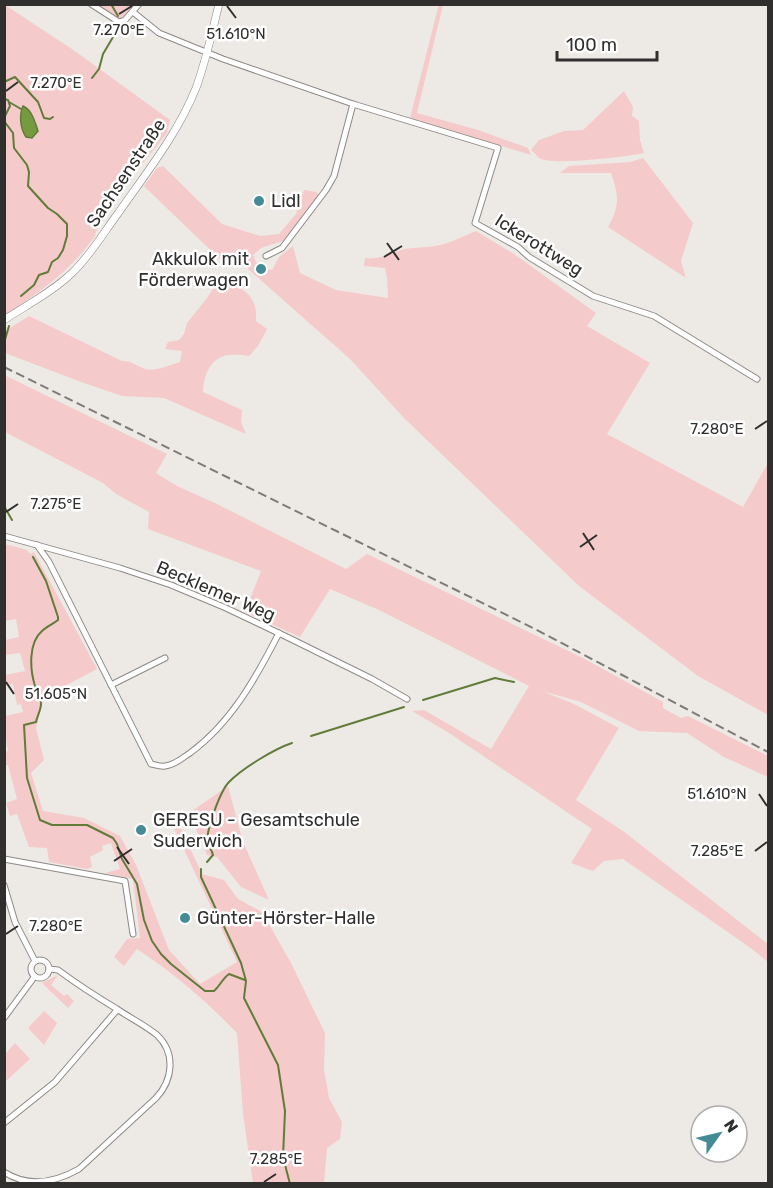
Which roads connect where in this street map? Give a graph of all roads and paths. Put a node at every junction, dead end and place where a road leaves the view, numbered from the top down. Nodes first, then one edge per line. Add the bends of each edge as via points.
1 (91, 4) edge
2 (139, 4) edge
3 (219, 4) edge
4 (133, 12) junction
5 (207, 53) junction
6 (353, 104) junction
7 (266, 256) dead end
8 (4, 320) edge
9 (757, 379) dead end
10 (4, 536) edge
11 (37, 545) junction
12 (279, 633) junction
13 (165, 658) dead end
14 (111, 686) junction
15 (406, 699) dead end
16 (4, 859) edge
17 (4, 885) edge
18 (133, 934) dead end
19 (35, 961) junction
20 (50, 969) junction
21 (35, 976) junction
22 (117, 1010) junction
23 (4, 1018) edge
24 (4, 1123) edge
25 (4, 1173) edge

1 - 4 street via 119,22
2 - 4 street
3 - 5 street, Sachsenstraße
4 - 5 street, Ickerottweg via 159,33
5 - 6 street, Ickerottweg
5 - 8 street, Sachsenstraße via 182,117 87,256 72,273
6 - 7 street via 334,176 282,248
6 - 9 street, Ickerottweg via 498,148 476,223 593,296 654,316
10 - 11 street, Becklemer Weg
11 - 12 street, Becklemer Weg via 171,585
11 - 14 street
12 - 14 street via 260,671 223,723 176,763 151,764
12 - 15 street, Becklemer Weg
13 - 14 street
16 - 18 street via 125,881
17 - 19 street via 15,922
19 - 20 street via 46,961
19 - 21 street via 31,968
20 - 21 street via 45,976
20 - 22 street via 58,970
21 - 23 street
22 - 24 street via 55,1082
22 - 25 street via 156,1035 168,1052 169,1077 162,1092 69,1175 41,1182

